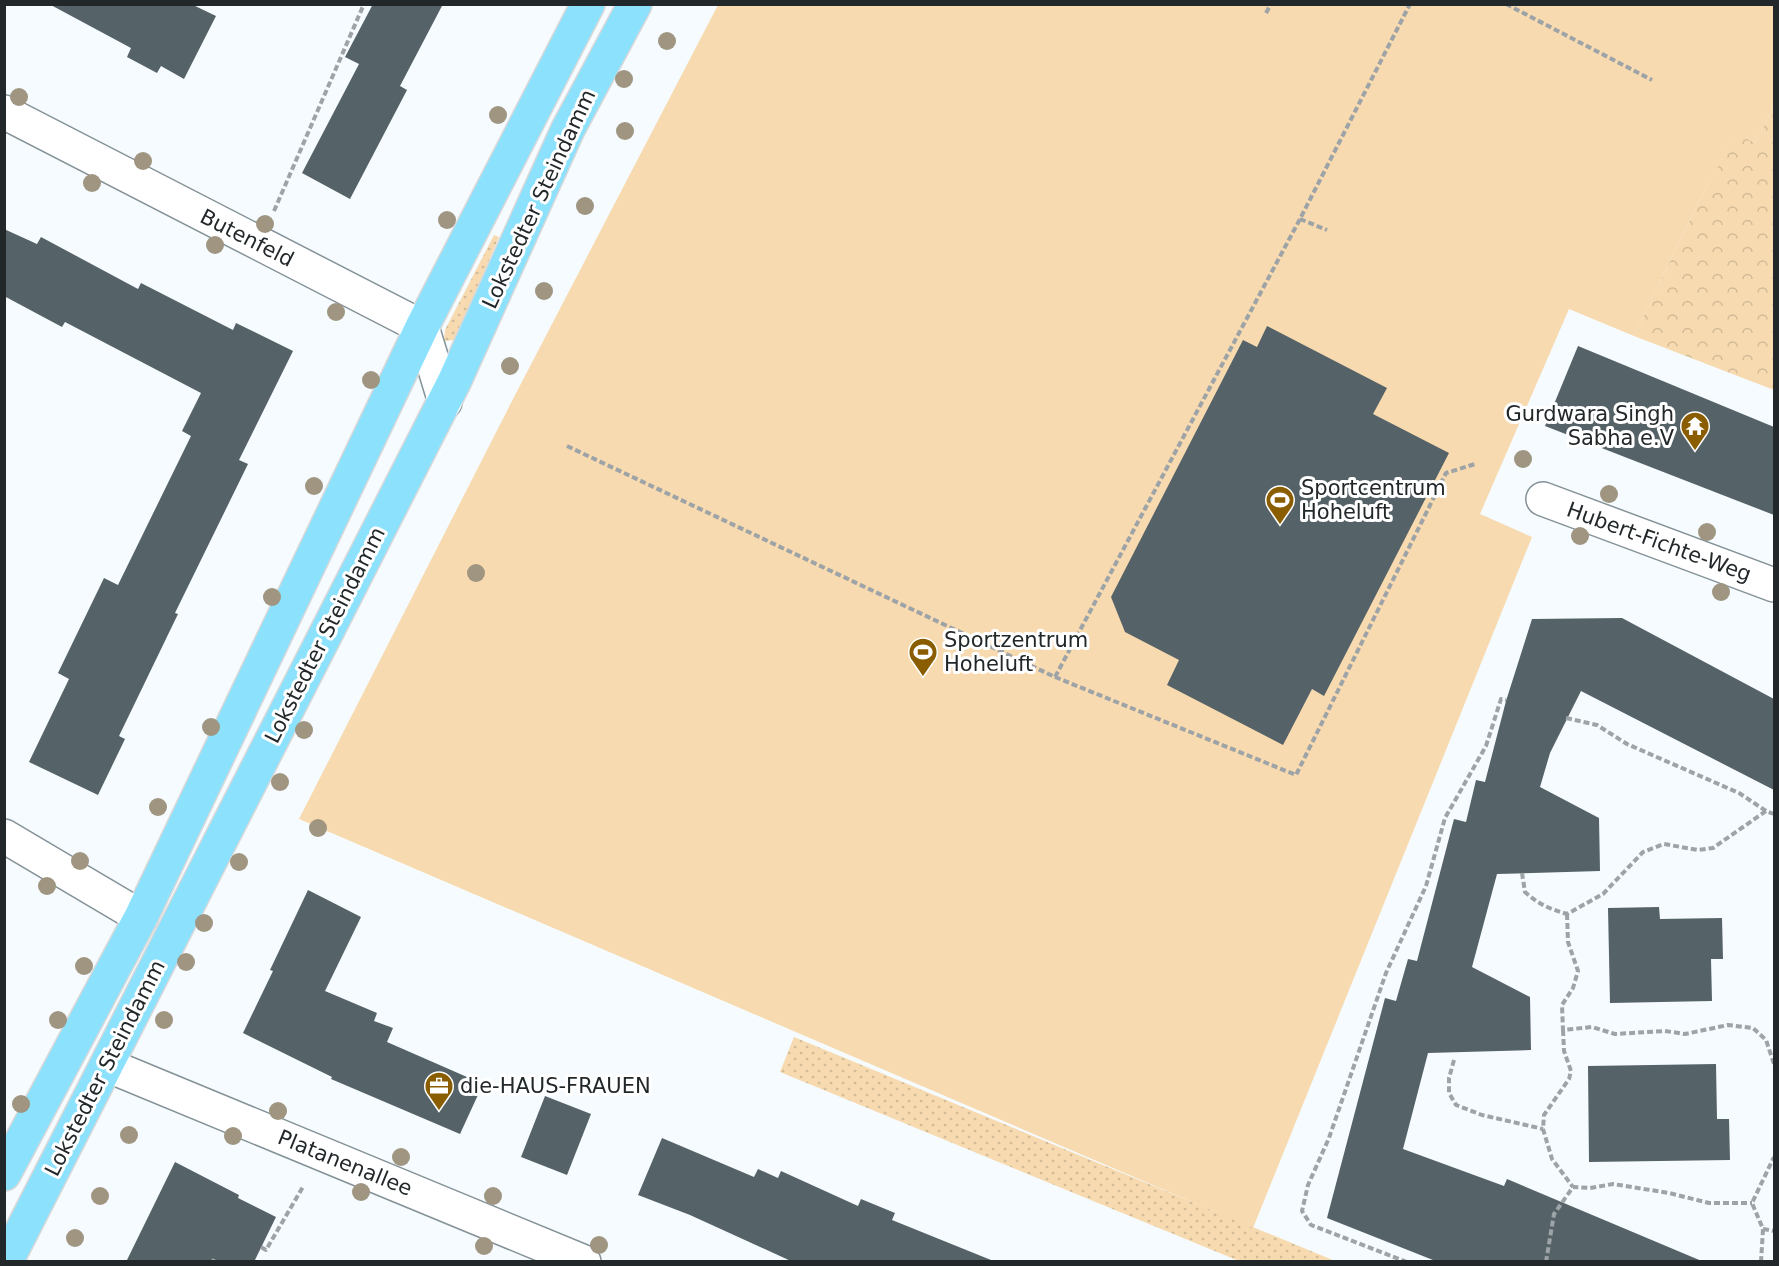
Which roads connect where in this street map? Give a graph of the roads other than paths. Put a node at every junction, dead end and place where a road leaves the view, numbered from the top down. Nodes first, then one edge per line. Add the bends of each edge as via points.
1 (588, 4) edge
2 (635, 4) edge
3 (4, 112) edge
4 (422, 327) junction
5 (445, 402) junction
6 (1543, 499) dead end
7 (1774, 585) edge
8 (4, 836) edge
9 (141, 917) junction
10 (107, 1065) junction
11 (4, 1174) edge
12 (6, 1262) edge
13 (584, 1262) edge

1 - 4 main road, Lokstedter Steindamm
2 - 5 main road, Lokstedter Steindamm via 568,129
3 - 4 street, Butenfeld
4 - 5 street
4 - 9 main road, Lokstedter Steindamm
5 - 10 main road, Lokstedter Steindamm
6 - 7 street, Hubert-Fichte-Weg
8 - 9 street
9 - 11 main road, Lokstedter Steindamm
10 - 12 main road, Lokstedter Steindamm
10 - 13 street, Platanenallee

